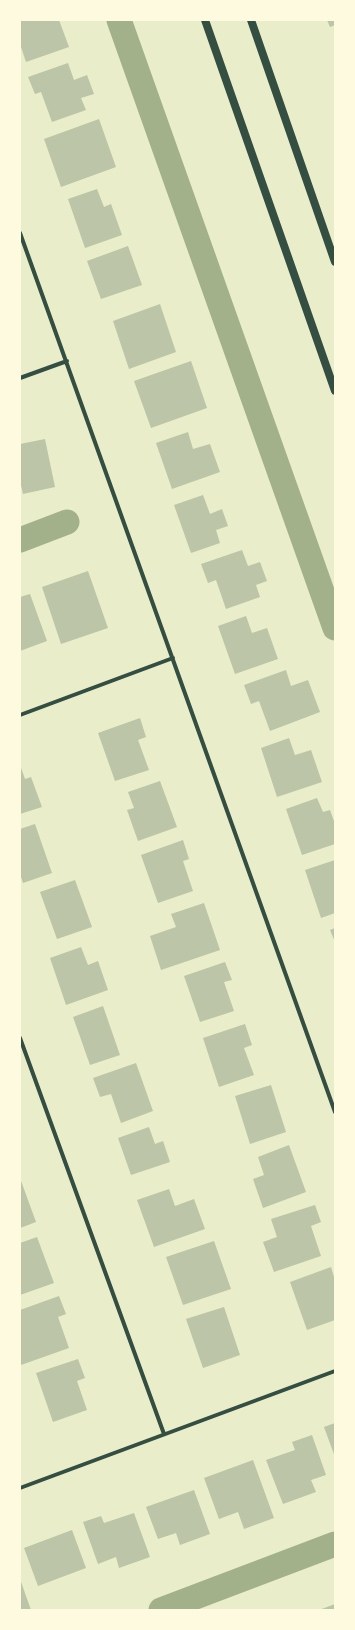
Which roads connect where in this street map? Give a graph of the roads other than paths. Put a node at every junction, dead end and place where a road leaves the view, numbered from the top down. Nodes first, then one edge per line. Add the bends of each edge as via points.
1 (205, 20) edge
2 (251, 20) edge
3 (20, 232) edge
4 (335, 262) edge
5 (67, 361) junction
6 (20, 378) edge
7 (335, 391) edge
8 (173, 658) junction
9 (20, 715) edge
10 (20, 1038) edge
11 (335, 1112) edge
12 (335, 1371) edge
13 (164, 1434) junction
14 (20, 1488) edge

1 - 7 main road
2 - 4 main road
3 - 5 street
5 - 6 street
5 - 8 street
8 - 9 street
8 - 11 street
10 - 13 street
12 - 13 street
13 - 14 street

